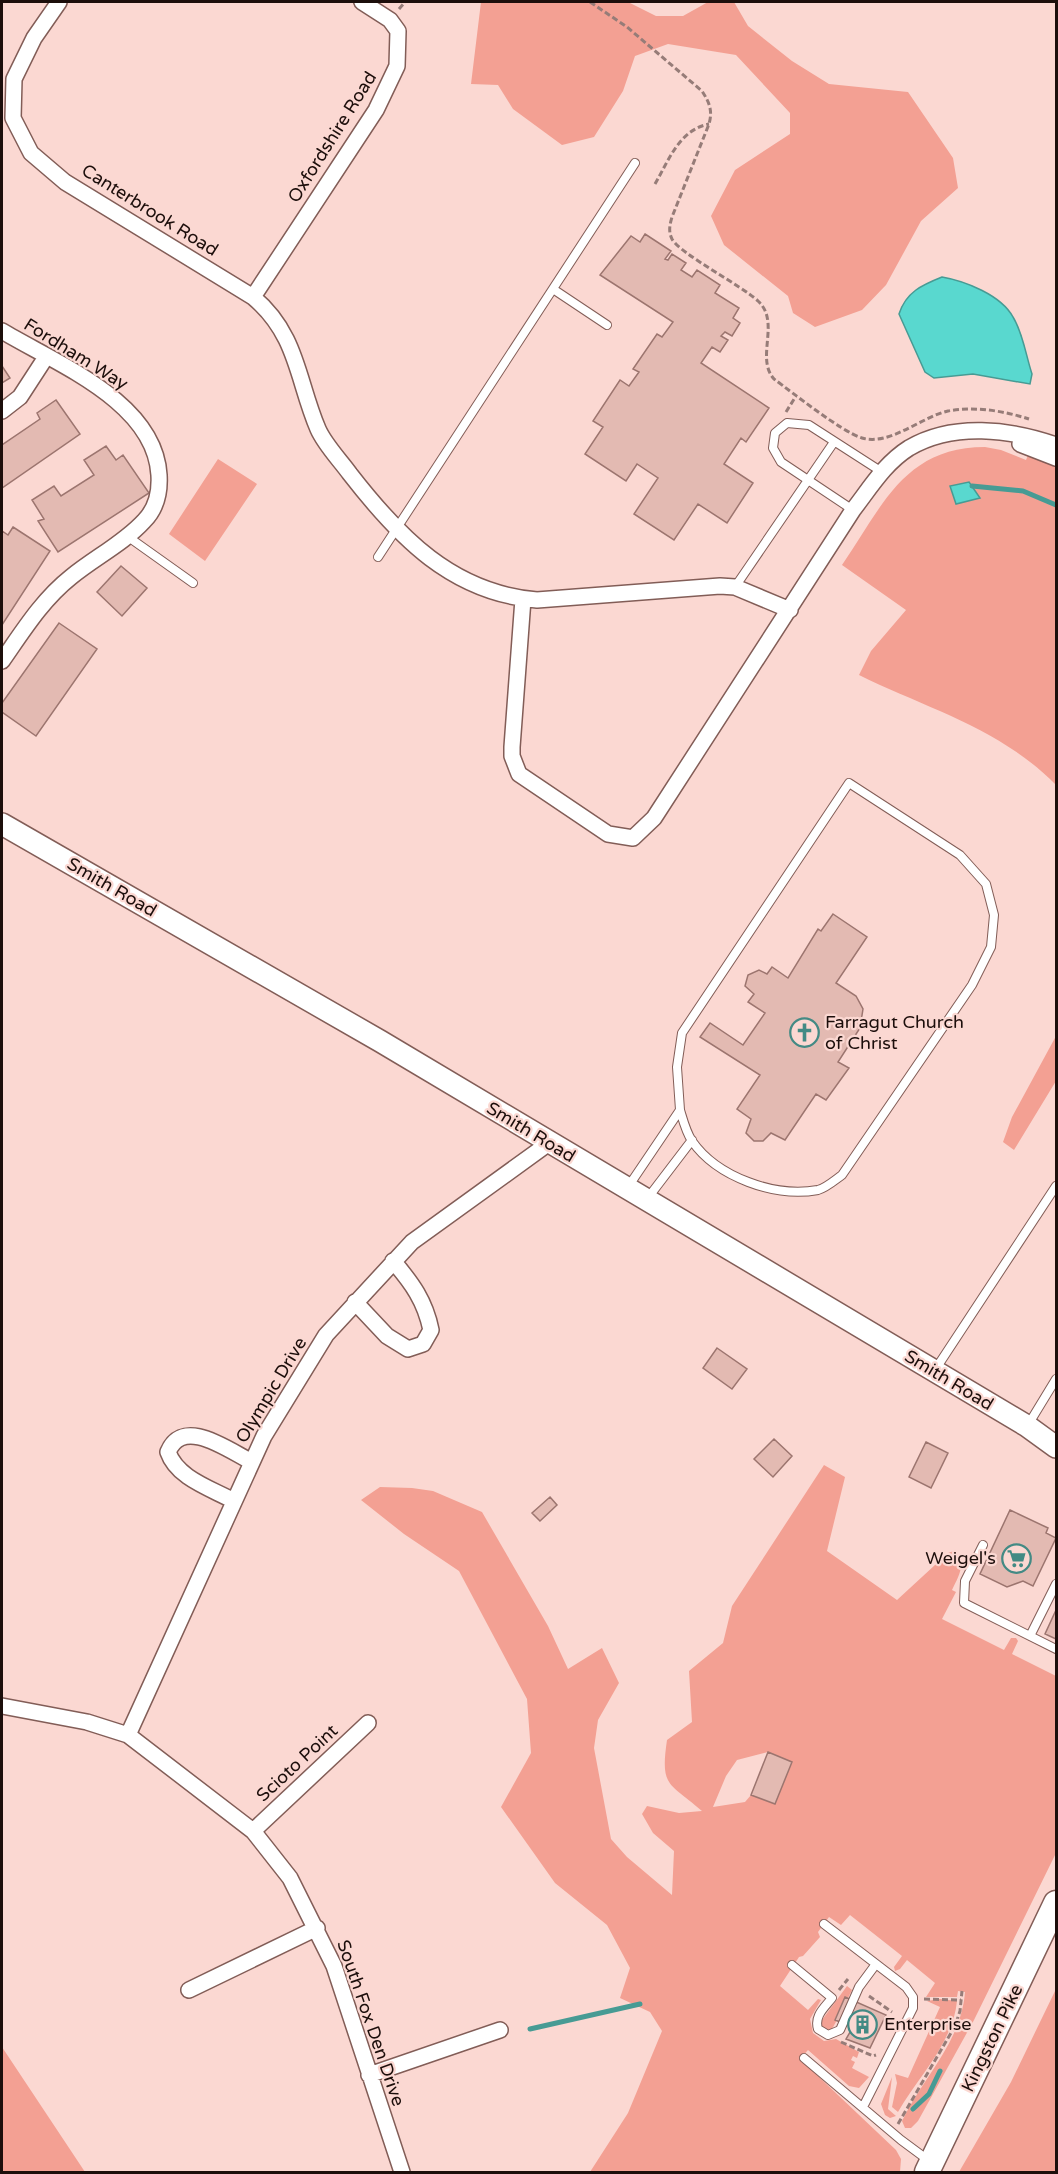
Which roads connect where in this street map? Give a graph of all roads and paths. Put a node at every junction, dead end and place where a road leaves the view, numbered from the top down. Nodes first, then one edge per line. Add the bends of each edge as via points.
1 (59, 2) edge
2 (362, 2) edge
3 (590, 2) edge
4 (710, 124) junction
5 (635, 163) dead end
6 (654, 184) dead end
7 (553, 289) junction
8 (253, 297) junction
9 (607, 324) dead end
10 (2, 331) edge
11 (46, 357) junction
12 (796, 396) junction
13 (2, 411) edge
14 (784, 415) dead end
15 (1037, 422) dead end
16 (993, 431) junction
17 (834, 442) junction
18 (1056, 445) edge
19 (1056, 458) edge
20 (882, 472) junction
21 (807, 481) junction
22 (854, 510) junction
23 (396, 529) junction
24 (126, 535) junction
25 (378, 557) dead end
26 (193, 584) dead end
27 (735, 587) junction
28 (523, 599) junction
29 (790, 610) junction
30 (2, 661) edge
31 (2, 824) edge
32 (680, 1110) junction
33 (692, 1140) junction
34 (549, 1143) junction
35 (1056, 1186) edge
36 (627, 1189) junction
37 (646, 1200) junction
38 (393, 1261) junction
39 (355, 1302) junction
40 (934, 1372) junction
41 (1056, 1379) edge
42 (1027, 1426) junction
43 (1056, 1447) edge
44 (252, 1462) junction
45 (234, 1501) junction
46 (983, 1545) dead end
47 (1056, 1584) edge
48 (1030, 1636) junction
49 (1056, 1649) edge
50 (2, 1706) edge
51 (368, 1723) dead end
52 (128, 1735) junction
53 (253, 1831) junction
54 (1056, 1903) edge
55 (824, 1924) dead end
56 (317, 1928) junction
57 (876, 1964) junction
58 (792, 1965) dead end
59 (858, 1989) junction
60 (189, 1990) dead end
61 (962, 1991) dead end
62 (961, 2000) junction
63 (914, 2001) junction
64 (892, 2012) dead end
65 (500, 2030) dead end
66 (833, 2035) junction
67 (878, 2054) dead end
68 (804, 2058) dead end
69 (369, 2075) junction
70 (862, 2107) junction
71 (893, 2134) junction
72 (930, 2168) edge
73 (402, 2172) edge

1 - 8 street, Canterbrook Road via 34,38 14,79 13,118 31,153 65,182
2 - 8 street, Oxfordshire Road via 390,20 398,31 397,66 376,110
3 - 4 path via 627,27 702,91 711,109
4 - 6 path via 684,134
4 - 12 path via 672,217 672,238 677,247 764,308 768,324 768,373
5 - 7 lane
7 - 9 lane
7 - 23 lane
8 - 23 street, Canterbrook Road via 266,308 290,344 317,428
10 - 11 street, Fordham Way
11 - 13 street via 20,397
11 - 24 street, Fordham Way via 106,392 135,417 152,443 158,457 160,488 144,521
12 - 14 path
12 - 15 path via 855,435 871,439 960,409 1013,414
16 - 18 street
16 - 19 street
16 - 20 street via 950,431 909,448
17 - 20 lane
17 - 21 lane
17 - 21 lane via 809,425 797,423 788,423 775,433 776,456
20 - 22 street
21 - 22 lane
21 - 27 lane
22 - 29 street
23 - 25 lane
23 - 28 street, Canterbrook Road via 408,542 460,578 506,597
24 - 26 lane
24 - 30 street, Fordham Way via 44,602
27 - 28 street, Canterbrook Road
27 - 29 street
28 - 29 street via 512,747 515,767 519,774 608,834 625,838 633,838 654,818
31 - 34 street, Smith Road
32 - 33 lane
32 - 33 lane via 676,1067 682,1033 849,783 960,855 986,884 994,915 991,947 972,985 842,1175 819,1190 783,1191 725,1171
32 - 36 lane
33 - 37 lane
34 - 36 street, Smith Road
34 - 38 street, Olympic Drive via 421,1235
35 - 40 lane
36 - 37 street, Smith Road
37 - 40 street, Smith Road
38 - 39 street, Olympic Drive
38 - 39 street via 416,1289 426,1309 431,1330 423,1344 408,1349 387,1336
39 - 44 street, Olympic Drive via 326,1335
40 - 42 street, Smith Road
41 - 42 lane
42 - 43 street, Smith Road
44 - 45 street, Olympic Drive
44 - 45 street via 195,1434 171,1443 168,1452 172,1463 182,1473
45 - 52 street, Olympic Drive
46 - 48 lane via 965,1581 964,1603
47 - 48 lane
48 - 49 lane
50 - 52 street, South Fox Den Drive via 87,1722
51 - 53 street, Scioto Point
52 - 53 street, South Fox Den Drive
53 - 56 street, South Fox Den Drive via 290,1878
54 - 72 main road, Kingston Pike
55 - 57 lane
56 - 60 street
56 - 69 street, South Fox Den Drive via 334,1966
57 - 59 lane
57 - 63 lane via 906,1987
58 - 66 lane via 832,1998 817,2022 820,2031
59 - 64 path
59 - 66 lane via 840,2030
61 - 62 path
62 - 63 path
62 - 71 path via 955,2026
63 - 70 lane
65 - 69 street
66 - 67 path via 842,2043 873,2056
68 - 70 lane
69 - 73 street, South Fox Den Drive
70 - 71 lane
71 - 72 lane

